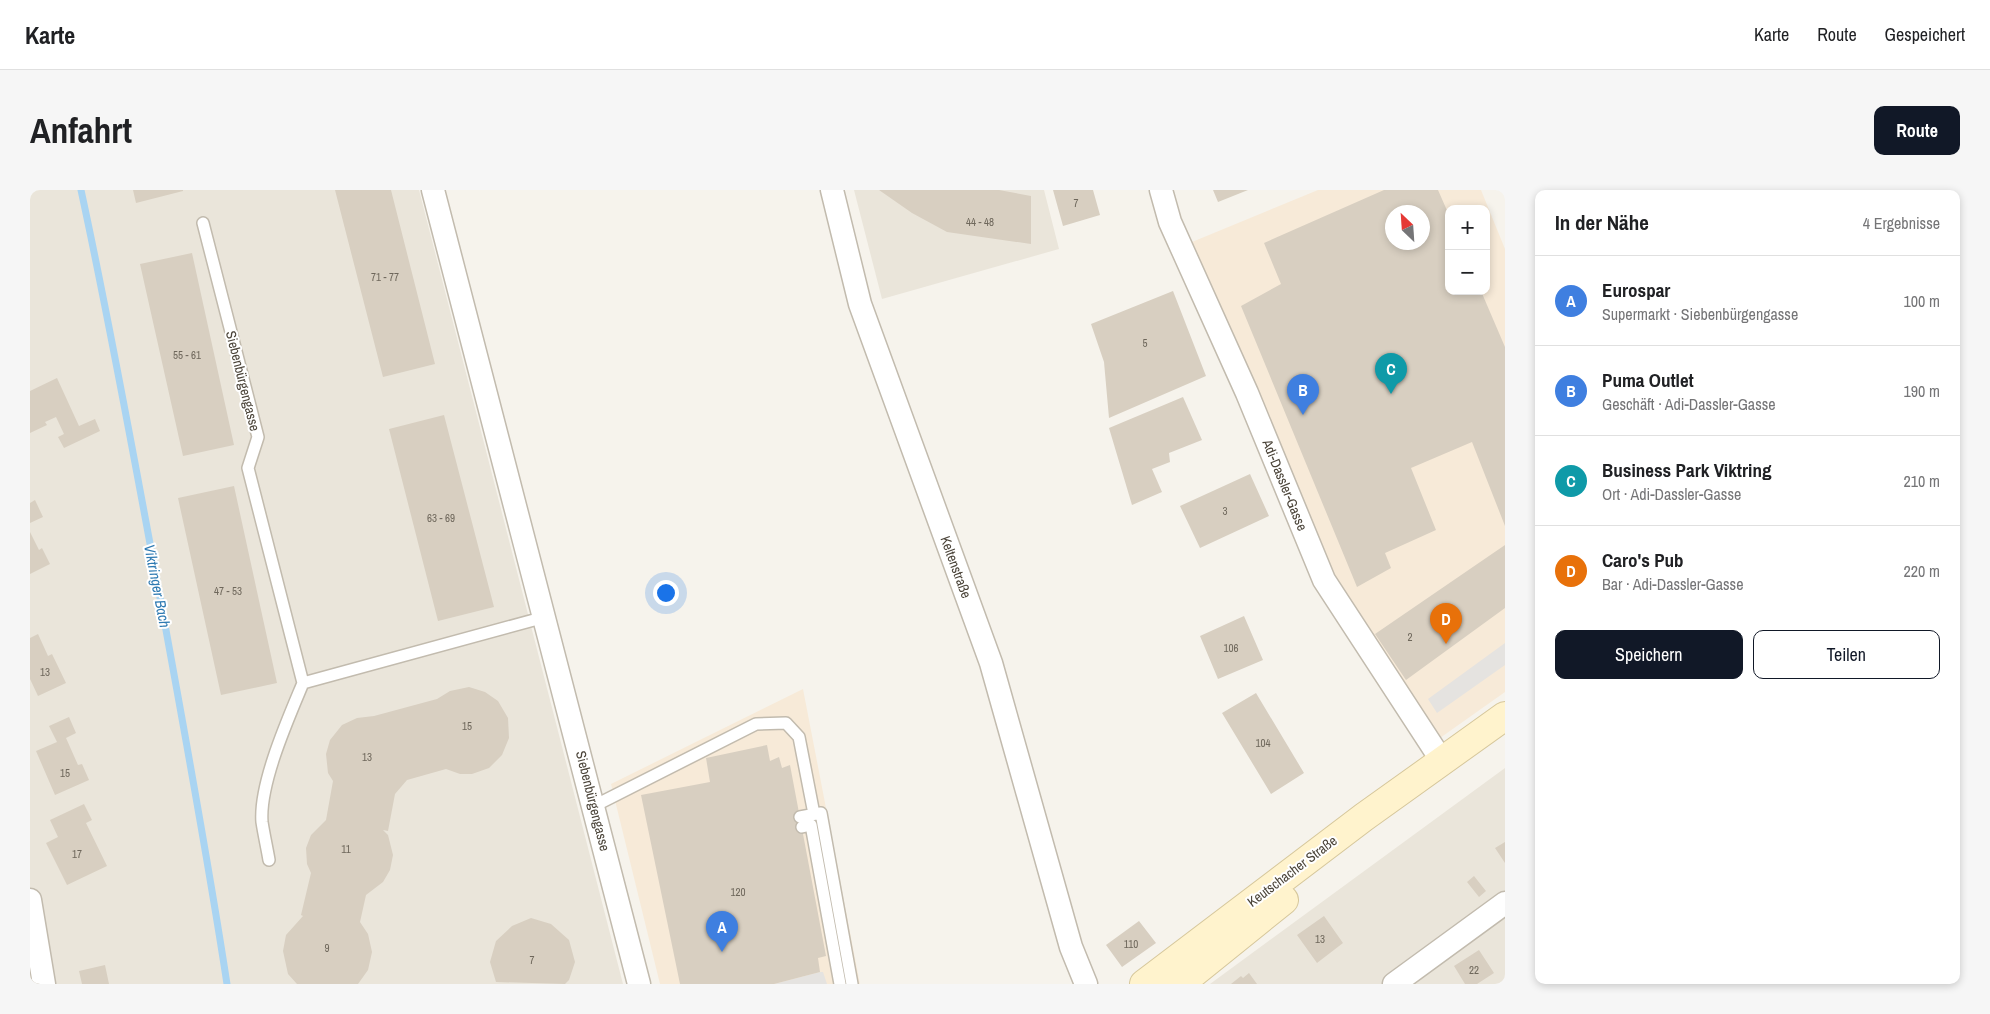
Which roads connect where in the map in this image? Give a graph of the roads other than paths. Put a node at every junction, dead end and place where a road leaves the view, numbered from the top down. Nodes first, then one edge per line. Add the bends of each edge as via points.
1 (433, 190) edge
2 (832, 190) edge
3 (1161, 190) edge
4 (203, 223) dead end
5 (545, 618) junction
6 (303, 683) junction
7 (1505, 716) edge
8 (1442, 761) junction
9 (594, 806) junction
10 (814, 814) junction
11 (269, 860) dead end
12 (30, 900) edge
13 (1505, 903) edge
14 (1071, 948) junction
15 (44, 984) edge
16 (639, 984) edge
17 (840, 984) edge
18 (852, 984) edge
19 (1073, 984) edge
20 (1086, 984) edge
21 (1144, 984) edge
22 (1180, 984) edge
23 (1394, 984) edge

1 - 5 street, Siebenbürgengasse
2 - 14 street, Keltenstraße via 860,304 992,663
3 - 8 street, Adi-Dassler-Gasse via 1170,222 1247,393 1324,580
4 - 6 lane, Siebenbürgengasse via 258,436 248,468
5 - 6 lane
5 - 9 street, Siebenbürgengasse
6 - 11 lane via 267,782 262,821
7 - 8 main road, Keutschacher Straße
8 - 21 main road, Keutschacher Straße
8 - 22 main road, Keutschacher Straße via 1340,854
9 - 10 lane via 756,724 786,723 799,737
9 - 16 street, Siebenbürgengasse
10 - 17 lane via 801,822 811,825
10 - 18 lane via 821,813
12 - 15 street
13 - 23 street
14 - 19 street, Keltenstraße
14 - 20 street, Keltenstraße

